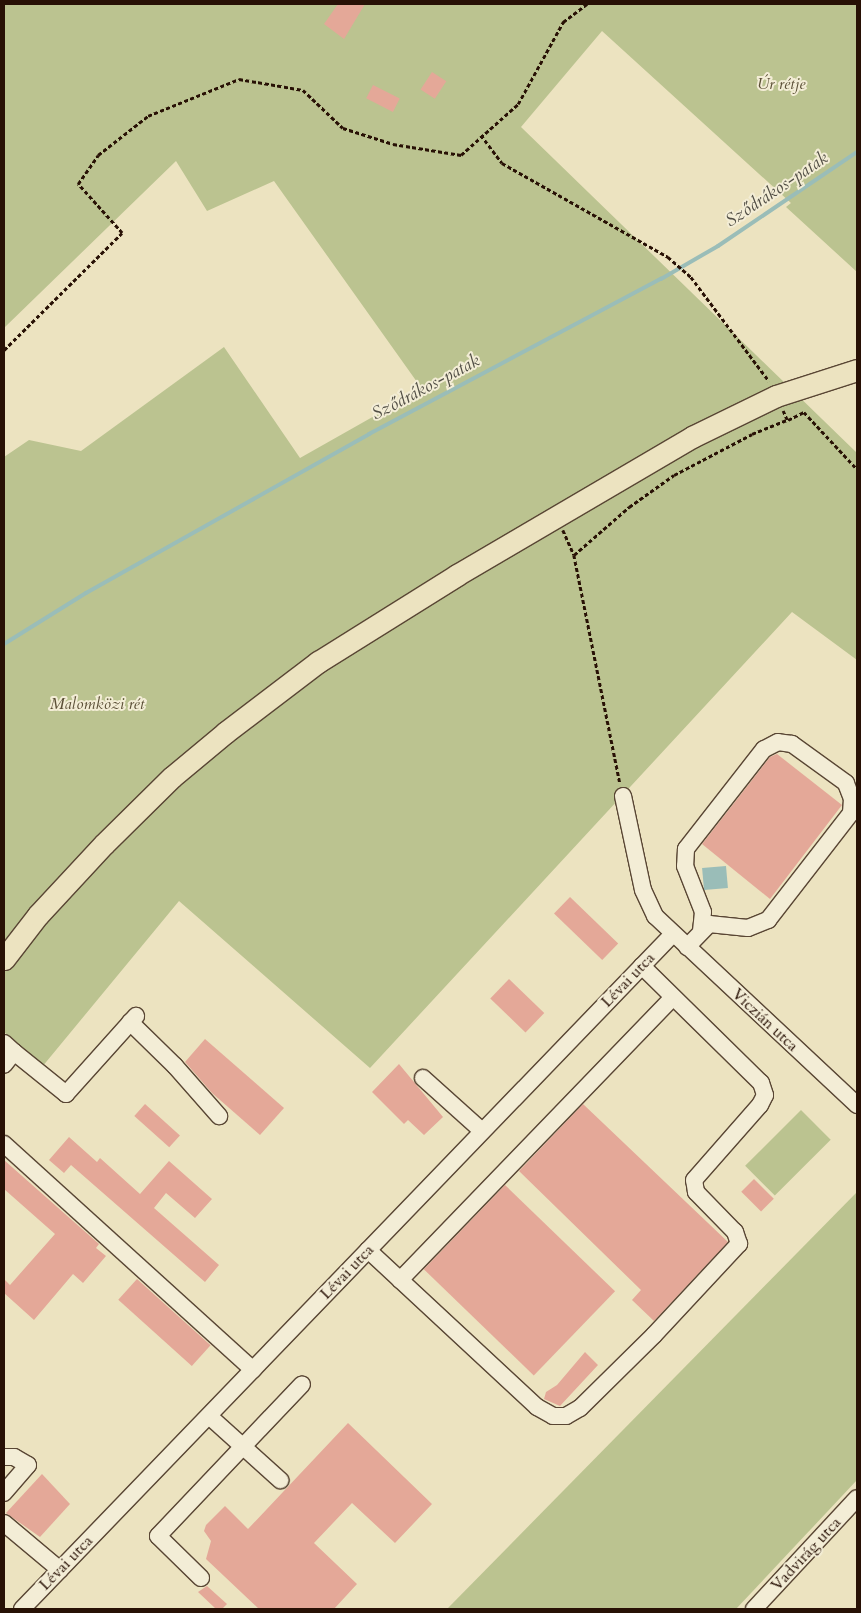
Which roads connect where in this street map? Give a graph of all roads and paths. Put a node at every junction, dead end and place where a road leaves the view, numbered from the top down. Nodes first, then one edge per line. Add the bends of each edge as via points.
1 (587, 4) edge
2 (481, 135) junction
3 (4, 350) edge
4 (857, 370) edge
5 (776, 396) junction
6 (787, 420) junction
7 (857, 469) edge
8 (556, 516) junction
9 (574, 555) junction
10 (623, 796) joint
11 (701, 930) junction
12 (673, 934) junction
13 (686, 947) junction
14 (4, 959) edge
15 (642, 966) junction
16 (673, 997) junction
17 (9, 1047) edge
18 (4, 1065) edge
19 (423, 1078) dead end
20 (857, 1105) edge
21 (219, 1116) dead end
22 (482, 1132) junction
23 (4, 1144) edge
24 (368, 1250) junction
25 (400, 1280) junction
26 (253, 1370) junction
27 (302, 1384) dead end
28 (209, 1416) junction
29 (243, 1446) junction
30 (4, 1456) edge
31 (280, 1480) dead end
32 (4, 1493) edge
33 (857, 1498) edge
34 (4, 1523) edge
35 (60, 1570) junction
36 (201, 1578) dead end
37 (24, 1608) edge
38 (754, 1609) edge

1 - 2 path via 563,22 518,104
2 - 3 path via 461,155 392,144 343,128 303,90 239,79 148,116 98,156 78,184 122,233
2 - 5 path via 502,163 668,257 690,276 765,372
4 - 5 main road
5 - 6 path
5 - 8 main road via 706,430
6 - 7 path via 804,412
6 - 9 path via 752,434 674,475 629,507
8 - 9 path
8 - 14 main road via 326,657 226,732 172,777 104,844 38,915
9 - 10 path
10 - 12 street, Viczián utca via 643,890 655,916
11 - 11 street via 702,912 684,866 686,848 764,749 778,742 792,744 846,784 852,798 851,814 768,920 748,928 715,923
11 - 13 street
12 - 13 street, Viczián utca
12 - 15 street, Lévai utca
13 - 20 street, Viczián utca
15 - 16 street
15 - 22 street, Lévai utca
16 - 25 street
16 - 25 street via 761,1083 765,1095 760,1105 694,1180 696,1192 735,1232 739,1244 654,1336 580,1408 566,1416 553,1416 537,1407
17 - 18 street
17 - 21 street via 66,1094 133,1019
19 - 22 street
22 - 24 street, Lévai utca
23 - 26 street
24 - 25 street
24 - 26 street, Lévai utca
26 - 28 street, Lévai utca
27 - 29 street
28 - 29 street
28 - 35 street, Lévai utca
29 - 31 street
29 - 36 street via 158,1536
30 - 32 street via 14,1457 28,1465
33 - 38 street, Vadvirág utca
34 - 35 street
35 - 37 street, Lévai utca

